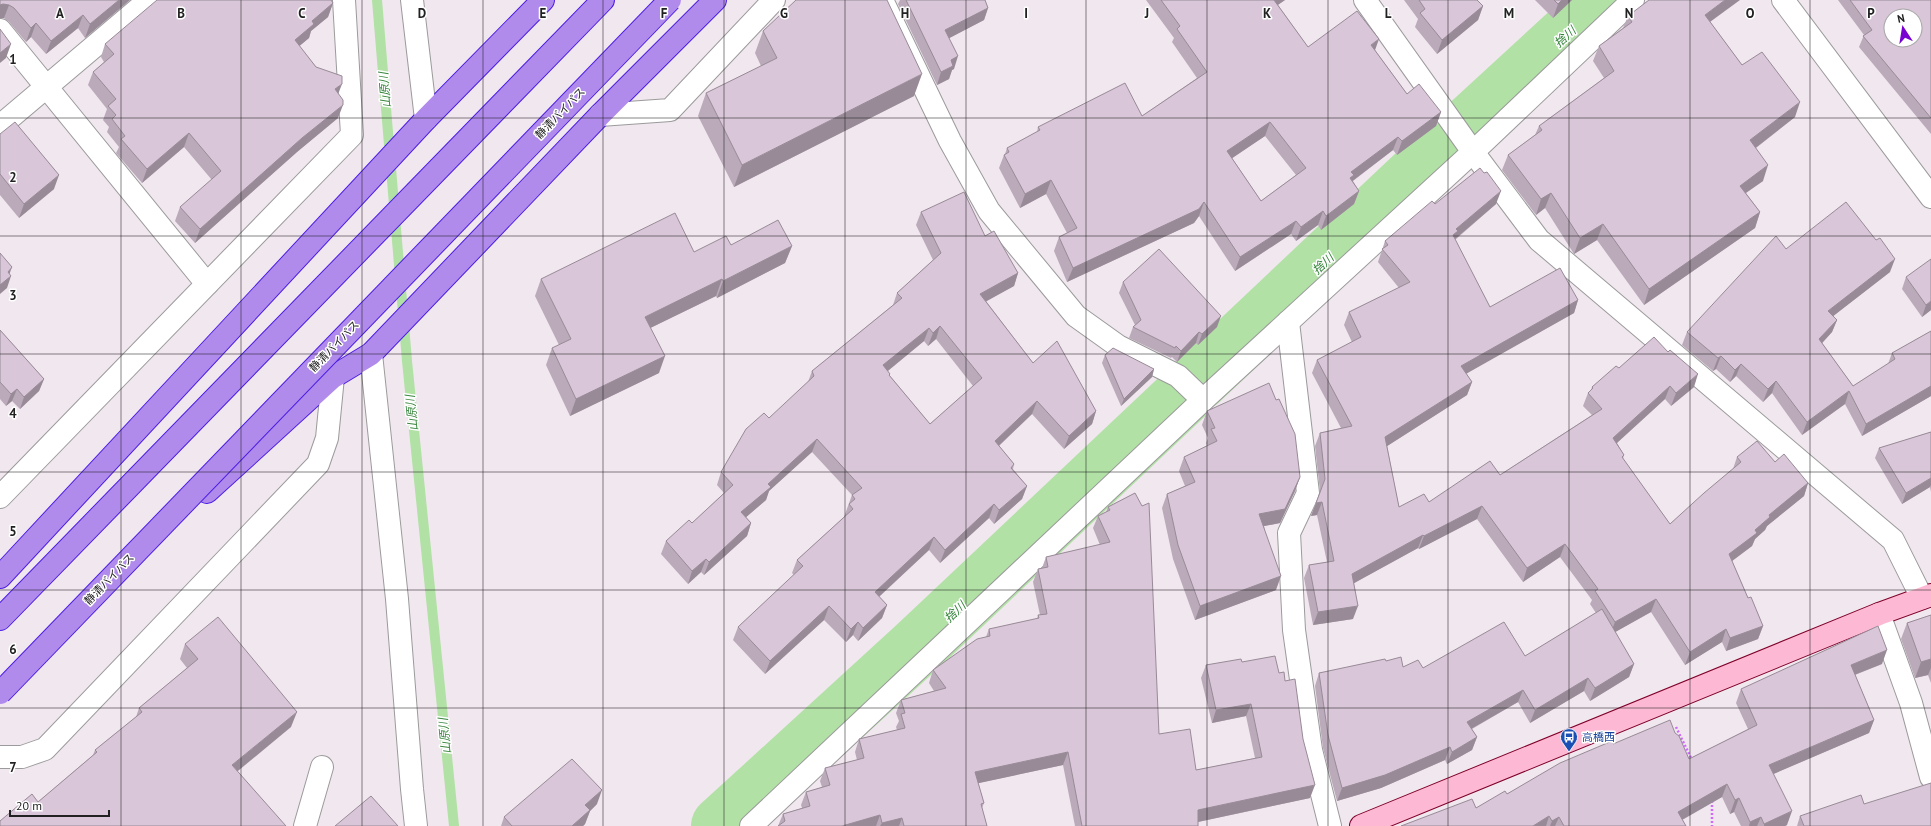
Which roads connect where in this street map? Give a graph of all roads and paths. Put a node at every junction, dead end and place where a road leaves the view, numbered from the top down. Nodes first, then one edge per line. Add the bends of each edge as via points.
1 (149, 0) edge
2 (344, 0) edge
3 (412, 0) edge
4 (543, 0) edge
5 (603, 0) edge
6 (670, 0) edge
7 (715, 0) edge
8 (774, 0) edge
9 (882, 0) edge
10 (1366, 0) edge
11 (1633, 0) edge
12 (1783, 0) edge
13 (0, 30) edge
14 (47, 87) junction
15 (600, 115) junction
16 (426, 119) junction
17 (0, 126) edge
18 (1473, 152) junction
19 (1931, 197) edge
20 (207, 284) junction
21 (1288, 322) junction
22 (371, 354) junction
23 (333, 376) junction
24 (1203, 400) junction
25 (0, 497) edge
26 (0, 576) edge
27 (1927, 596) edge
28 (1879, 614) junction
29 (0, 619) edge
30 (0, 682) edge
31 (0, 692) edge
32 (1664, 702) junction
33 (0, 757) edge
34 (1695, 766) edge
35 (322, 767) dead end
36 (1931, 776) edge
37 (1708, 794) edge
38 (305, 826) edge
39 (416, 826) edge
40 (751, 826) edge
41 (1330, 826) edge
42 (1361, 826) edge
43 (1712, 826) edge

1 - 14 street
2 - 20 street via 352,135
3 - 16 street
4 - 16 highway
5 - 29 highway
6 - 31 highway, 静清バイパス, bridge
7 - 15 highway
8 - 15 street via 670,110
9 - 24 street via 950,141 989,211 1076,316 1118,346 1178,376
10 - 18 street
11 - 18 street
12 - 19 street
13 - 14 street
14 - 17 street
14 - 20 street
15 - 22 highway
16 - 26 highway
18 - 21 street
18 - 27 street via 1539,240 1893,540
20 - 25 street
21 - 24 street
21 - 41 street via 1308,494 1289,533 1294,630 1311,750
22 - 23 highway
22 - 39 street via 397,599
23 - 30 highway
23 - 33 street via 327,438 318,464 44,749 22,757
24 - 40 street
27 - 28 street
28 - 32 street
28 - 36 street via 1911,703
32 - 34 path
32 - 42 street
35 - 38 street
37 - 43 path via 1712,801

